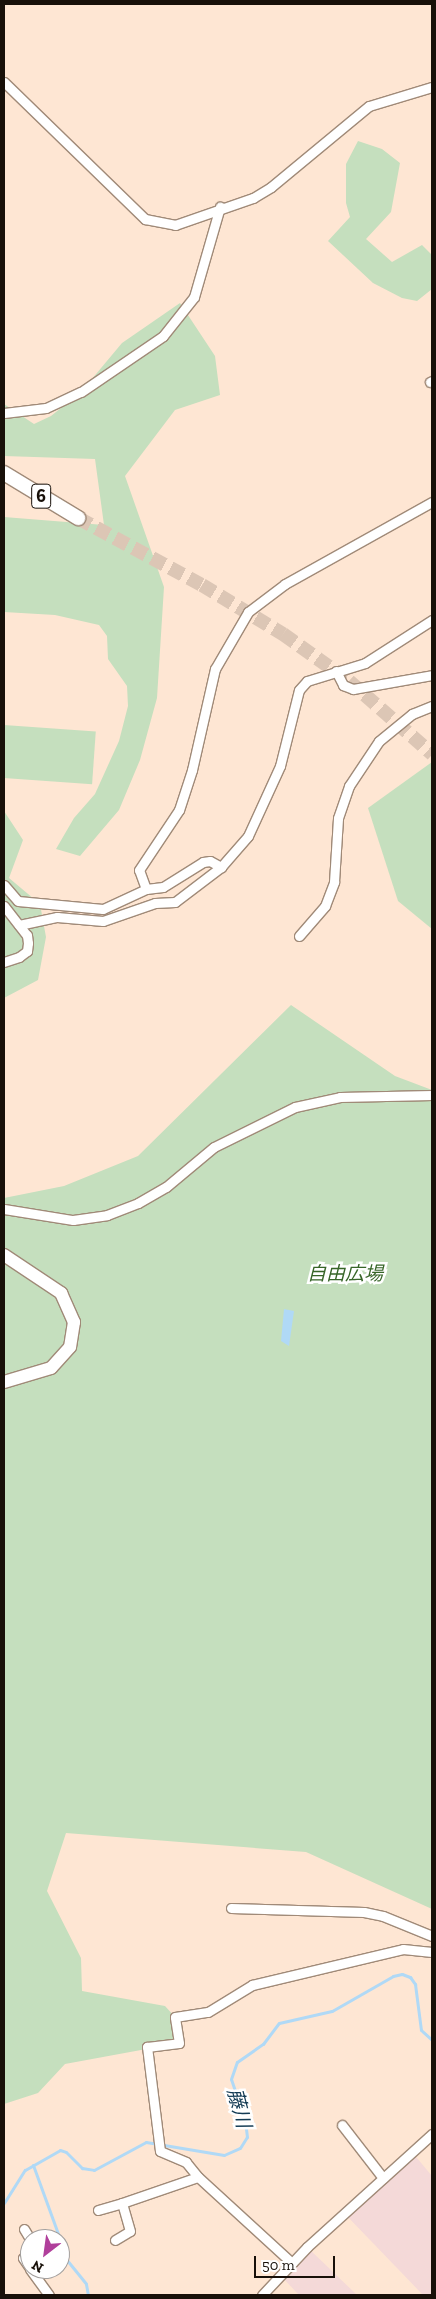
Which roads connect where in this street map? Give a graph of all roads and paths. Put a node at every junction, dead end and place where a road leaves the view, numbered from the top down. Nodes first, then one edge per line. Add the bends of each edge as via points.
1 (4, 82) edge
2 (432, 87) edge
3 (220, 207) junction
4 (4, 413) edge
5 (4, 473) edge
6 (432, 502) edge
7 (78, 518) tunnel mouth
8 (432, 620) edge
9 (336, 671) junction
10 (432, 675) edge
11 (432, 706) edge
12 (221, 867) junction
13 (4, 885) edge
14 (146, 889) junction
15 (4, 906) edge
16 (19, 926) junction
17 (299, 936) dead end
18 (4, 962) edge
19 (432, 1095) edge
20 (4, 1210) edge
21 (4, 1255) edge
22 (4, 1382) edge
23 (231, 1908) dead end
24 (432, 1936) edge
25 (432, 1952) edge
26 (342, 2125) dead end
27 (432, 2134) edge
28 (198, 2177) junction
29 (383, 2178) junction
30 (122, 2203) junction
31 (98, 2210) dead end
32 (115, 2240) dead end
33 (292, 2263) junction
34 (37, 2279) edge
35 (49, 2295) edge
36 (262, 2295) edge

1 - 3 street via 145,219 175,225
2 - 3 street via 369,106 271,187 253,198
3 - 4 street via 194,298 163,336 81,392 46,408
5 - 7 main road, 6
6 - 14 street via 285,584 248,612 215,670 192,770 179,810 139,870
8 - 9 street via 364,663
9 - 10 street via 343,685 353,689
9 - 12 street via 307,681 299,690 280,766 248,836
11 - 17 street via 412,714 379,741 349,786 338,818 334,882 325,906
12 - 14 street via 210,860 203,862 163,887
12 - 16 street via 175,902 155,903 103,921 57,917
13 - 14 street via 18,901 103,909
15 - 16 street
16 - 18 street via 27,935 27,951
19 - 20 street via 340,1097 295,1107 214,1147 166,1187 107,1215 72,1220
21 - 22 main road via 61,1293 74,1322 70,1346 51,1368
23 - 24 street via 364,1912 384,1916
25 - 28 street via 403,1949 268,1980 252,1985 208,2012 175,2016 179,2042 147,2047 160,2151 182,2158
26 - 29 street
27 - 29 street
28 - 30 street
28 - 33 street
29 - 33 street
30 - 31 street
30 - 32 street via 130,2231
33 - 36 street
34 - 35 street

